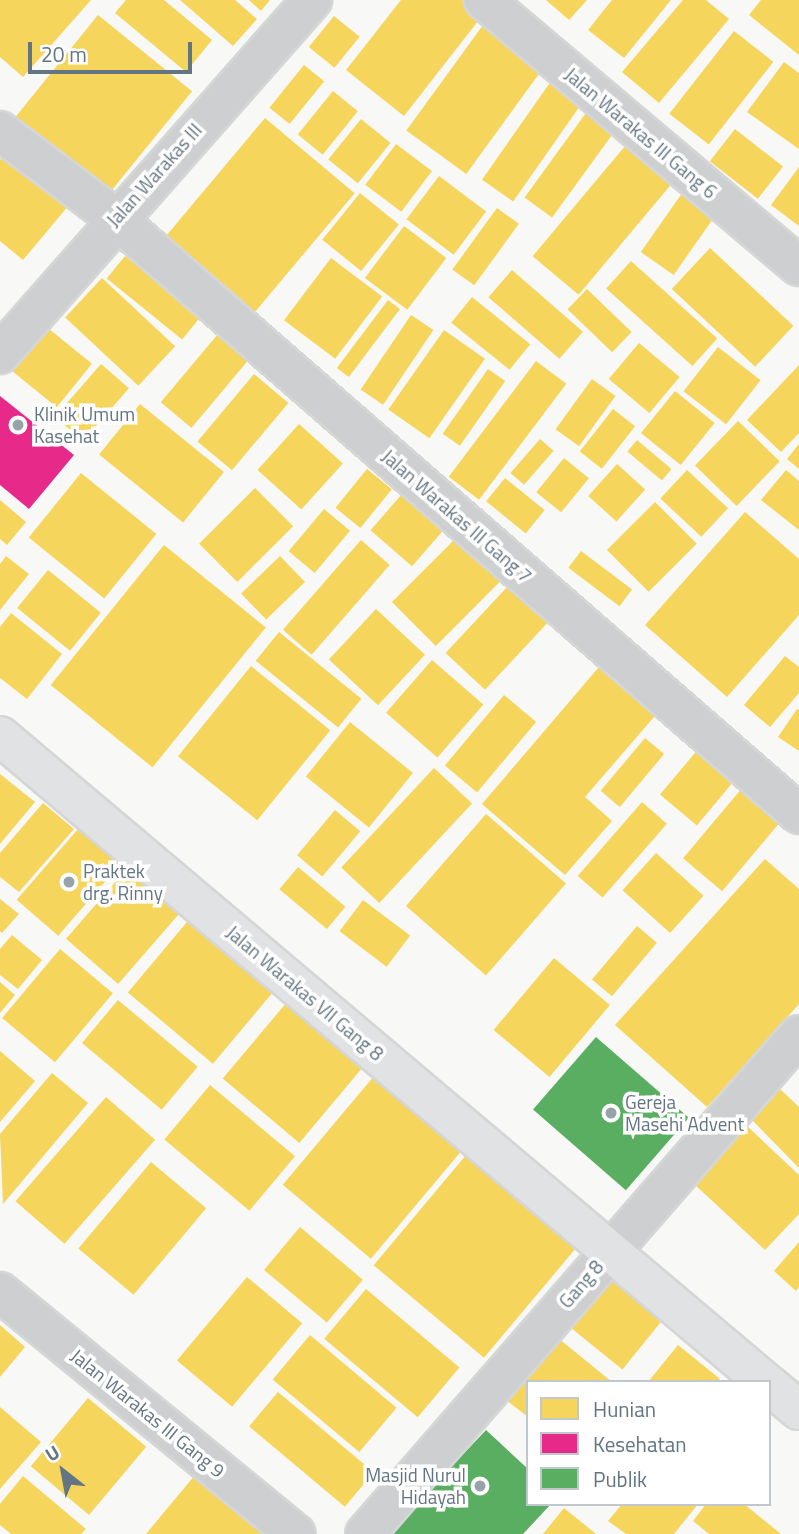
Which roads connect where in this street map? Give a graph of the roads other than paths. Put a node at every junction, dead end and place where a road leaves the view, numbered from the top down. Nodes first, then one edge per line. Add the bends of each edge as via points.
1 (312, 0) edge
2 (484, 0) edge
3 (0, 131) edge
4 (115, 218) junction
5 (799, 266) edge
6 (0, 354) edge
7 (0, 736) edge
8 (799, 814) edge
9 (799, 1035) edge
10 (610, 1250) junction
11 (0, 1292) edge
12 (763, 1380) edge
13 (771, 1386) edge
14 (799, 1410) edge
15 (296, 1534) edge
16 (365, 1534) edge

1 - 4 street, Jalan Warakas III
2 - 5 street, Jalan Warakas III Gang 6
3 - 4 street, Jalan Warakas III Gang 7
4 - 6 street, Jalan Warakas III
4 - 8 street, Jalan Warakas III Gang 7
7 - 10 street, Jalan Warakas VII Gang 8
9 - 10 street, Gang 8
10 - 12 street, Jalan Warakas VII Gang 8
10 - 16 street, Gang 8
11 - 15 street, Jalan Warakas III Gang 9
13 - 14 street, Jalan Warakas VII Gang 8

